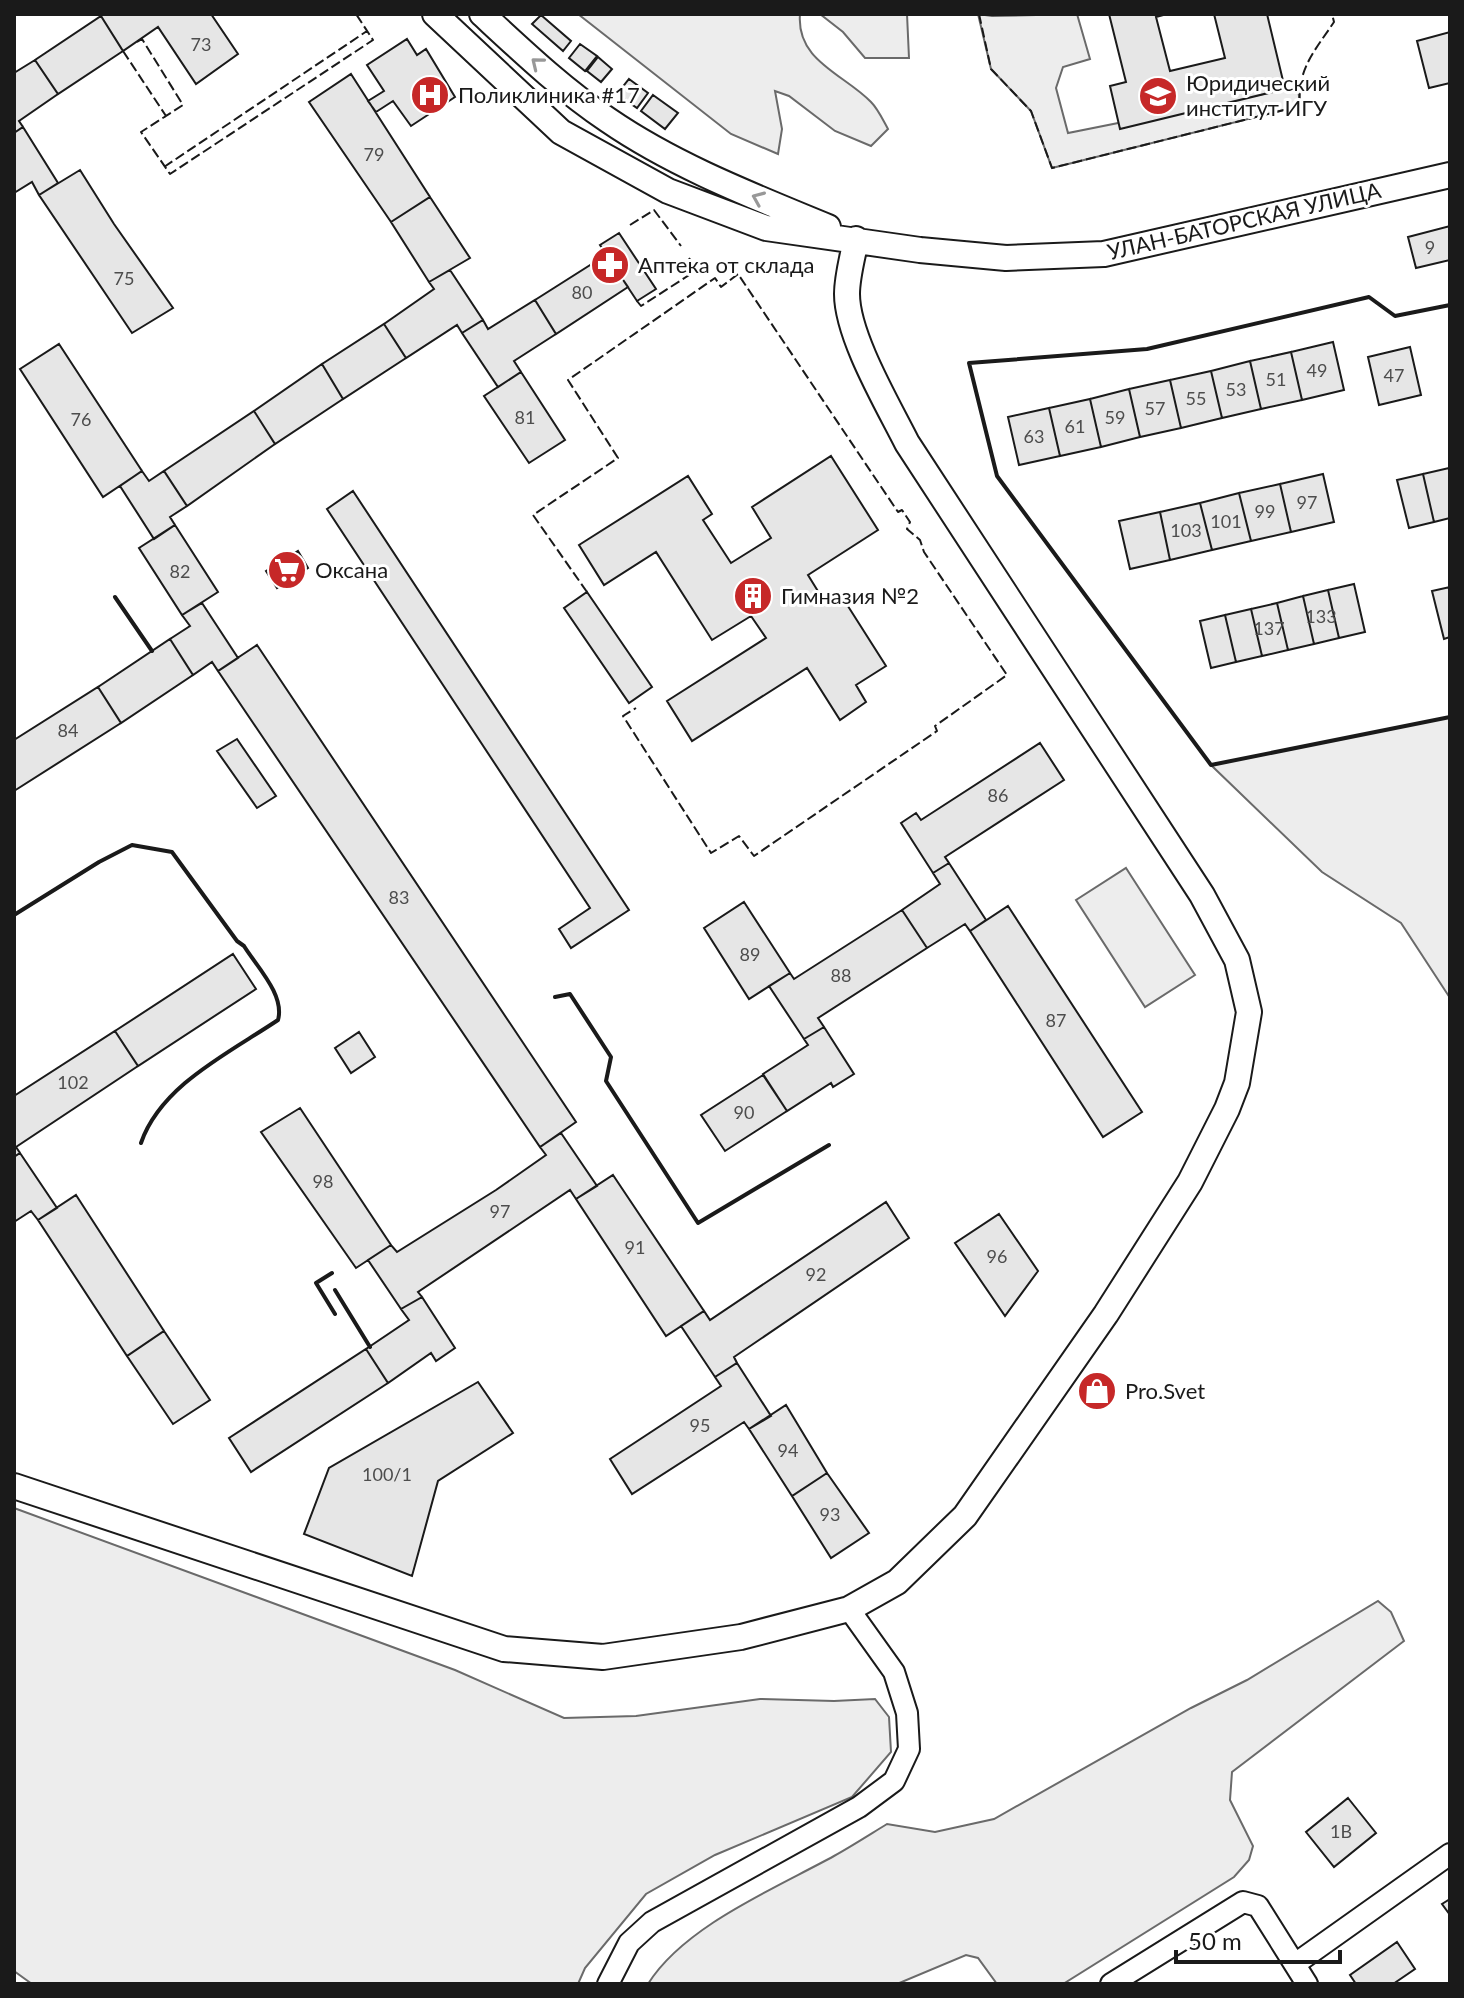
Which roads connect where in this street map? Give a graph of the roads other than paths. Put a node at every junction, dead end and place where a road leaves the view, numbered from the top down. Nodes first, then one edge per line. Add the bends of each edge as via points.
1 (435, 14) edge
2 (482, 14) edge
3 (1450, 175) edge
4 (856, 239) junction
5 (14, 1486) edge
6 (849, 1609) junction
7 (1450, 1854) edge
8 (1295, 1964) junction
9 (608, 1984) edge
10 (1111, 1984) edge
11 (1307, 1984) edge

1 - 4 street, УЛАН-БАТОРСКАЯ УЛИЦА via 561,132 668,191 766,228
4 -> 2 street via 707,176 608,120
3 - 4 street, УЛАН-БАТОРСКАЯ УЛИЦА via 1104,254 1006,258
4 - 6 street via 847,294 871,374 907,443 1202,895 1237,960 1249,1012 1237,1083 1227,1109 1190,1182 1098,1326 965,1516 897,1582
5 - 6 street via 504,1649 603,1657 741,1637
6 - 9 street via 894,1672 907,1713 909,1749 894,1781 859,1807 652,1922 629,1943
7 - 8 street
8 - 10 street via 1258,1906 1243,1902
8 - 11 street

